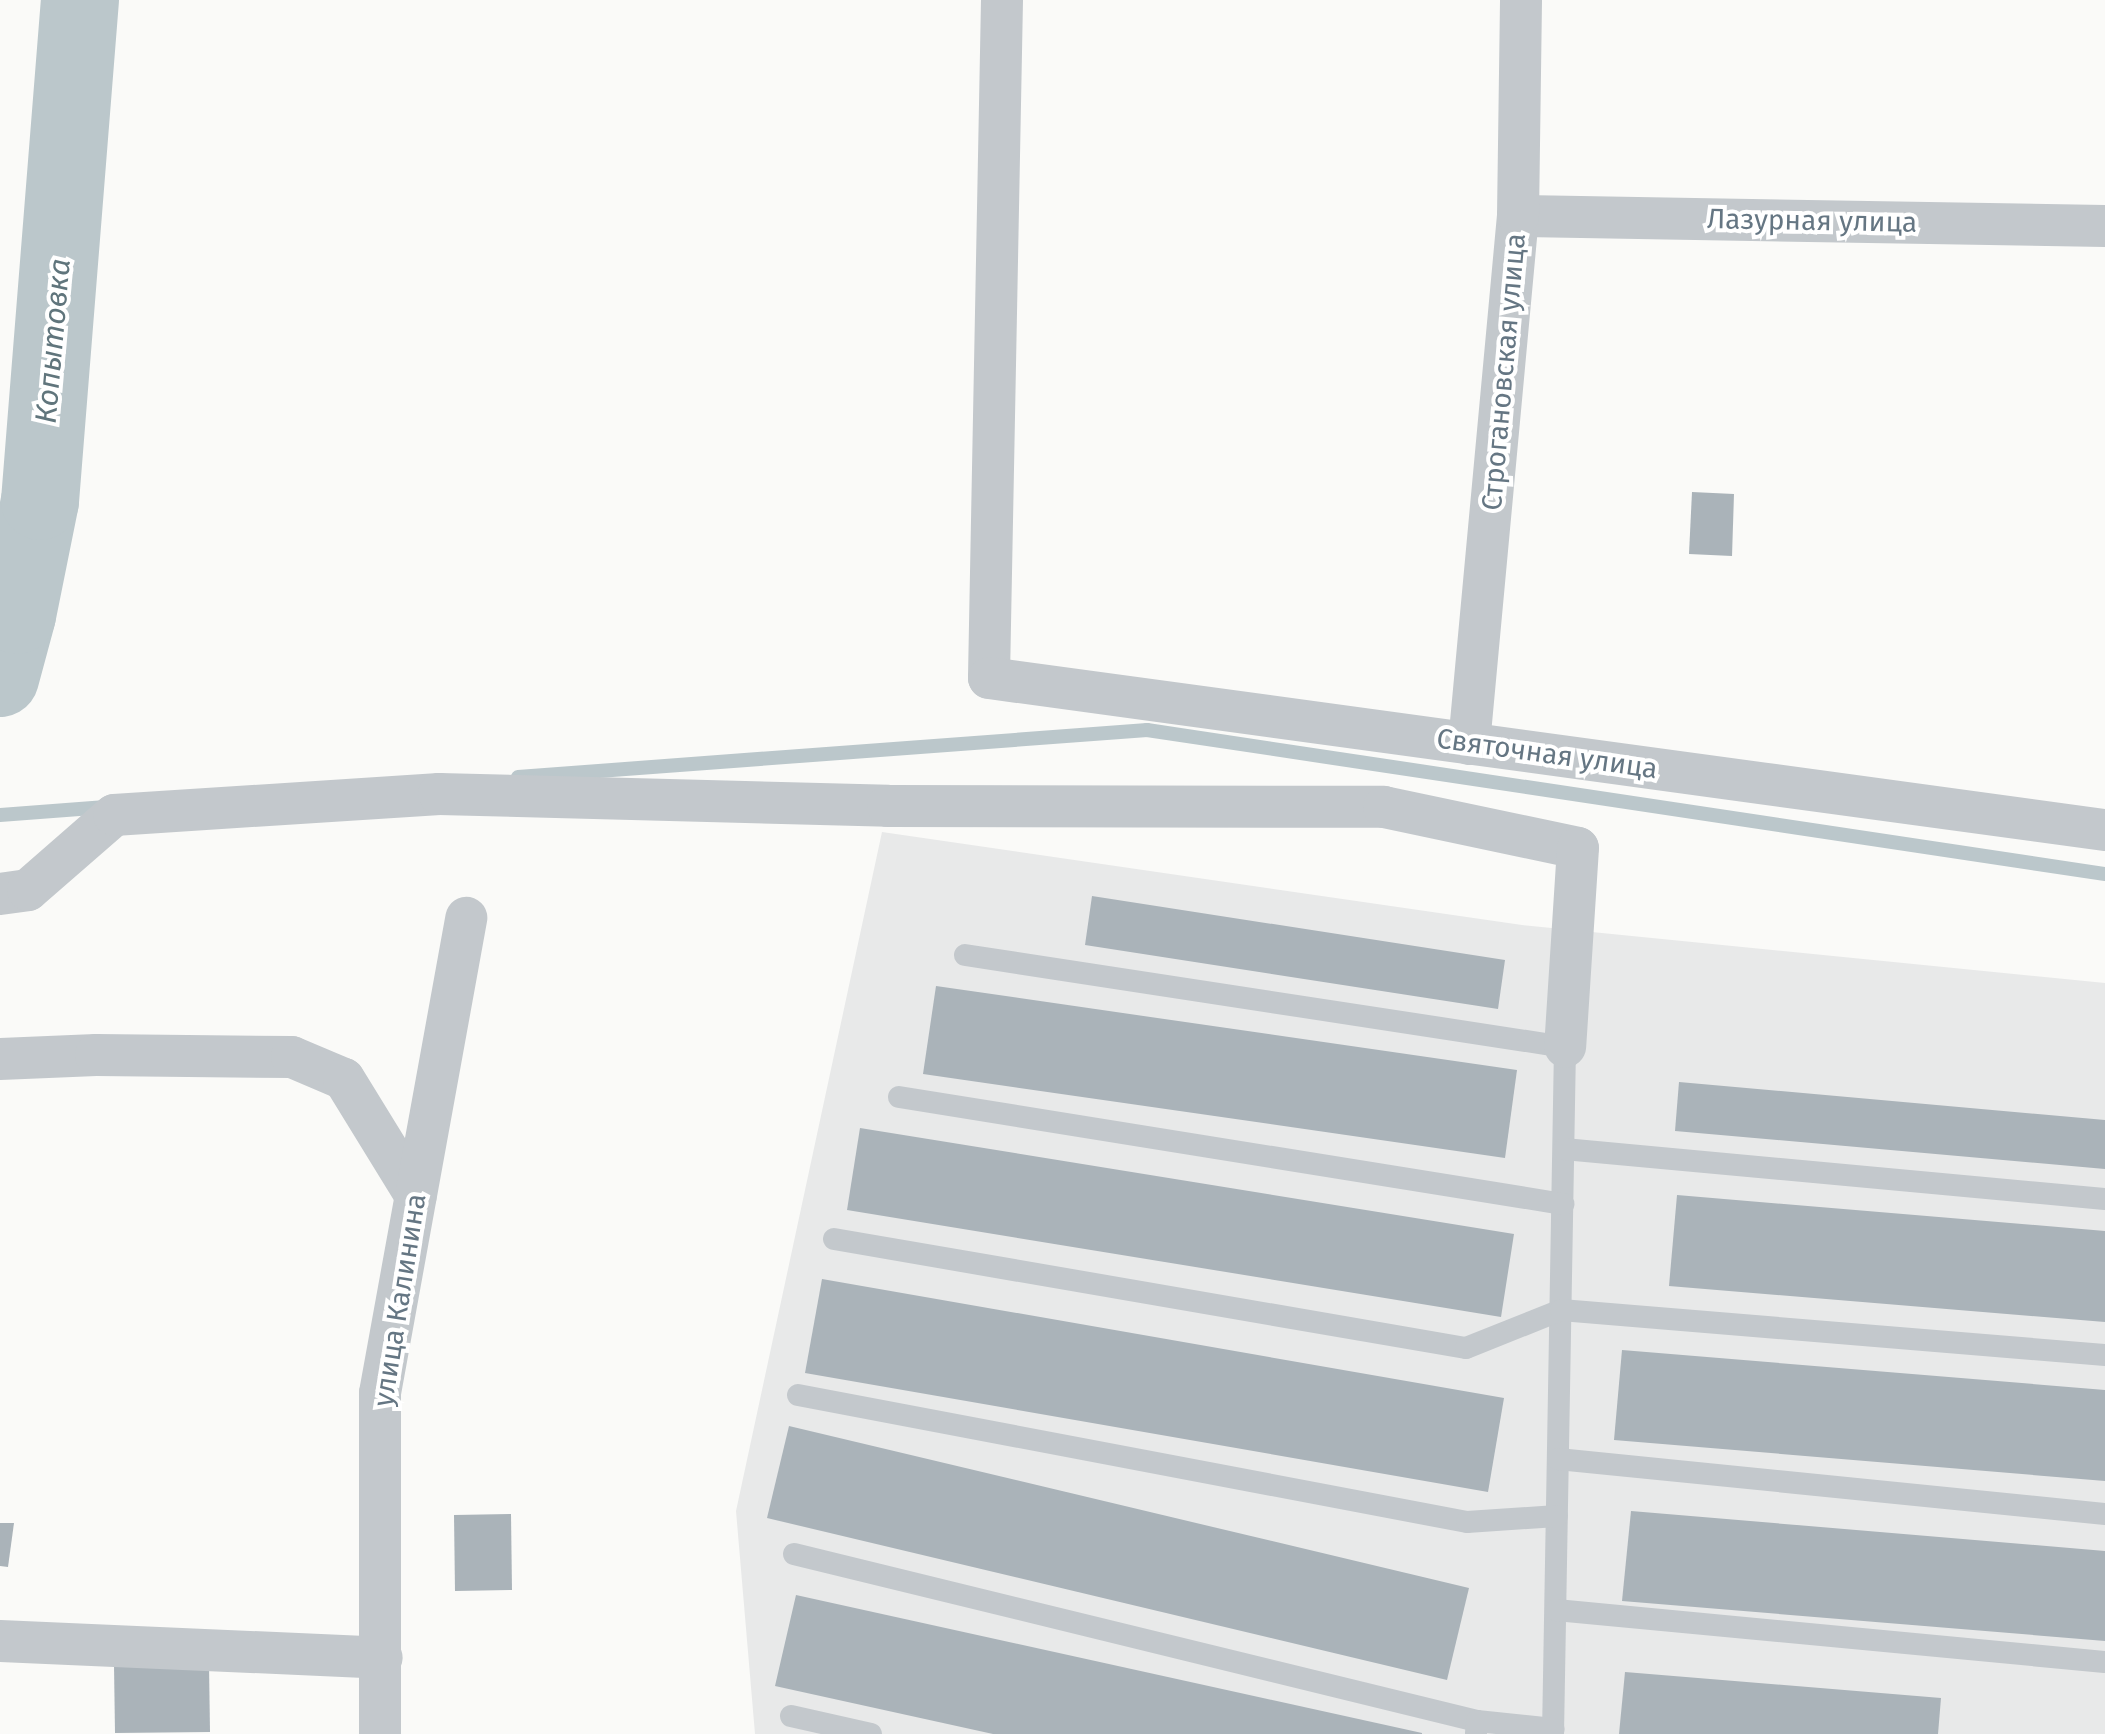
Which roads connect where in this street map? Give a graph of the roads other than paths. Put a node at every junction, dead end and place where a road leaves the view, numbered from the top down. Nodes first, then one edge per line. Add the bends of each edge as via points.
1 (1002, 0) edge
2 (1521, 0) edge
3 (1518, 216) junction
4 (2105, 226) edge
5 (1469, 744) junction
6 (2105, 830) edge
7 (0, 894) edge
8 (466, 918) dead end
9 (965, 955) dead end
10 (1565, 1047) junction
11 (0, 1059) edge
12 (899, 1097) dead end
13 (1564, 1149) junction
14 (416, 1196) junction
15 (2105, 1199) edge
16 (1563, 1204) junction
17 (834, 1239) dead end
18 (1561, 1310) junction
19 (2105, 1355) edge
20 (798, 1395) dead end
21 (1558, 1459) junction
22 (2105, 1514) edge
23 (1557, 1516) junction
24 (794, 1554) dead end
25 (1556, 1610) junction
26 (0, 1641) edge
27 (382, 1658) junction
28 (2105, 1662) edge
29 (791, 1716) dead end
30 (1476, 1728) edge
31 (1554, 1731) edge
32 (380, 1734) edge
33 (871, 1734) edge

1 - 5 street, Святочная улица via 989,678
2 - 3 street, Строгановская улица
3 - 4 street, Лазурная улица
3 - 5 street, Строгановская улица
5 - 6 street, Святочная улица
7 - 10 street via 28,890 114,815 439,794 888,806 1384,807 1578,848
8 - 14 street, улица Калинина
9 - 10 lane
10 - 13 lane
11 - 14 street via 292,1057 344,1079
12 - 16 lane
13 - 15 lane
13 - 16 lane
14 - 27 street, улица Калинина via 380,1393
16 - 18 lane
17 - 18 lane via 1466,1348
18 - 19 lane
18 - 21 lane
20 - 23 lane via 1467,1522
21 - 22 lane
21 - 23 lane
23 - 25 lane
24 - 30 lane
25 - 28 lane
25 - 31 lane
26 - 27 street
27 - 32 street, улица Калинина
29 - 33 lane
30 - 31 lane

